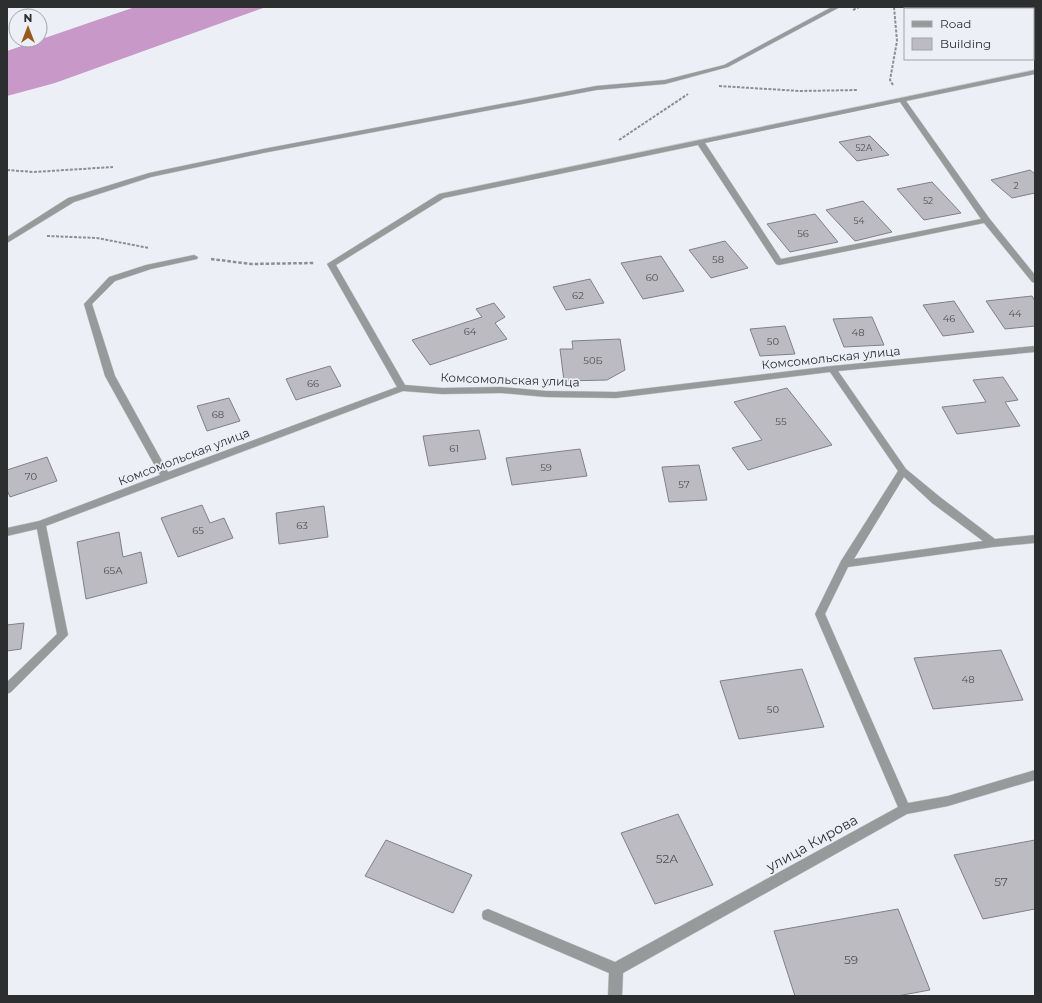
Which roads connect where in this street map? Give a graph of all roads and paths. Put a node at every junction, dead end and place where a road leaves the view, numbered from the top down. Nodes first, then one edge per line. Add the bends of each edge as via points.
1 (837, 7) edge
2 (894, 7) edge
3 (1035, 72) edge
4 (713, 86) dead end
5 (863, 90) dead end
6 (902, 100) junction
7 (700, 142) junction
8 (114, 167) dead end
9 (7, 170) edge
10 (986, 220) junction
11 (7, 241) edge
12 (194, 256) dead end
13 (1035, 280) edge
14 (1035, 349) edge
15 (832, 369) junction
16 (402, 388) junction
17 (903, 471) junction
18 (165, 476) junction
19 (41, 524) junction
20 (7, 532) edge
21 (1035, 539) edge
22 (993, 543) junction
23 (845, 564) junction
24 (7, 689) edge
25 (1035, 775) edge
26 (905, 809) junction
27 (488, 915) dead end
28 (616, 969) junction
29 (615, 996) edge

1 - 11 street via 726,66 665,82 596,88 148,175 71,200
2 - 6 path via 897,42 890,80
3 - 6 street
4 - 5 path via 800,91
6 - 7 street
6 - 10 street
7 - 10 street via 779,262
7 - 16 street via 442,196 331,264
8 - 9 path via 34,172
10 - 13 street
12 - 18 street via 112,279 88,304 110,376
14 - 15 street, Комсомольская улица
15 - 16 street, Комсомольская улица via 616,395
15 - 17 street
16 - 18 street, Комсомольская улица
17 - 22 street via 936,500
17 - 23 street
18 - 19 street, Комсомольская улица
19 - 20 street, Комсомольская улица
19 - 24 street via 63,635
21 - 22 street
22 - 23 street
23 - 26 street via 820,614
25 - 26 street, улица Кирова via 948,801
26 - 28 street, улица Кирова
27 - 28 street
28 - 29 street

